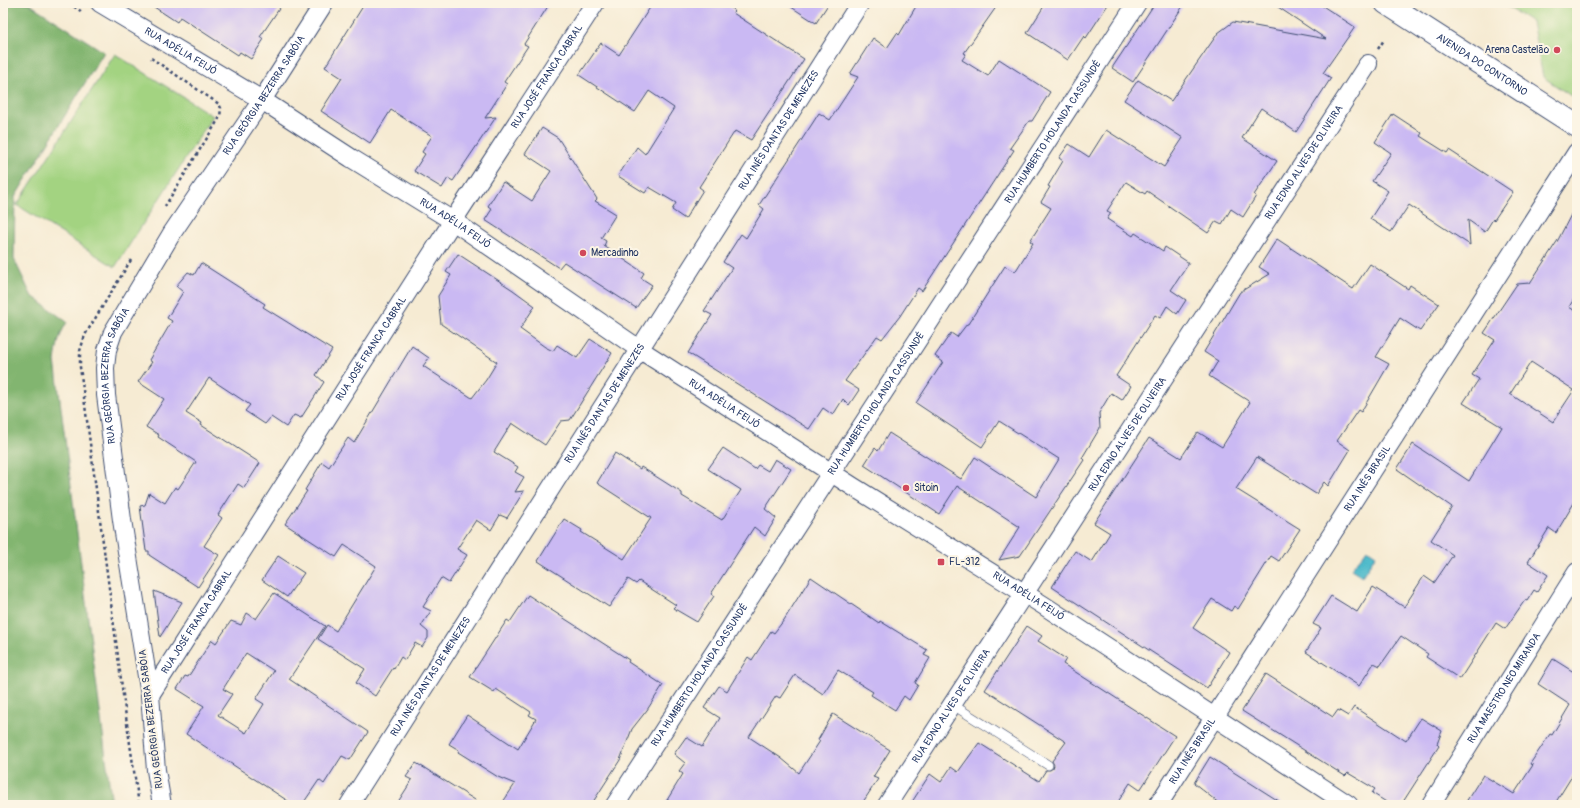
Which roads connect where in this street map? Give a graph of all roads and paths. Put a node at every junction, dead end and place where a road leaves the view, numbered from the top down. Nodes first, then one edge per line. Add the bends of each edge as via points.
1 (69, 3) edge
2 (324, 3) edge
3 (594, 3) edge
4 (860, 3) edge
5 (1137, 3) edge
6 (1386, 3) edge
7 (94, 10) edge
8 (148, 56) dead end
9 (1368, 64) dead end
10 (262, 100) junction
11 (1577, 126) edge
12 (1577, 152) edge
13 (163, 209) dead end
14 (453, 221) junction
15 (134, 256) dead end
16 (639, 349) junction
17 (832, 472) junction
18 (1577, 572) edge
19 (1025, 594) junction
20 (150, 695) junction
21 (953, 706) junction
22 (1215, 717) junction
23 (1048, 765) dead end
24 (139, 805) edge
25 (162, 805) edge
26 (349, 805) edge
27 (615, 805) edge
28 (887, 805) edge
29 (1158, 805) edge
30 (1348, 805) edge
31 (1431, 805) edge

1 - 7 path
2 - 10 street, RUA GEÓRGIA BEZERRA SABÓIA
3 - 14 street, RUA JOSÉ FRANCA CABRAL
4 - 16 street, RUA INÊS DANTAS DE MENEZES
5 - 17 street, RUA HUMBERTO HOLANDA CASSUNDÉ
6 - 11 street, AVENIDA DO CONTORNO
7 - 10 street, RUA ADÉLIA FEIJÓ
8 - 13 path via 220,104 221,108 220,117
9 - 19 street, RUA EDNO ALVES DE OLIVEIRA
10 - 14 street, RUA ADÉLIA FEIJÓ
10 - 20 street, RUA GEÓRGIA BEZERRA SABÓIA via 172,233 113,332 106,350 106,395 122,520
12 - 22 street, RUA INÊS BRASIL
14 - 16 street, RUA ADÉLIA FEIJÓ
14 - 20 street, RUA JOSÉ FRANCA CABRAL
15 - 24 path via 85,335 80,351 80,367
16 - 17 street, RUA ADÉLIA FEIJÓ
16 - 26 street, RUA INÊS DANTAS DE MENEZES
17 - 19 street, RUA ADÉLIA FEIJÓ
17 - 27 street, RUA HUMBERTO HOLANDA CASSUNDÉ
18 - 31 street, RUA MAESTRO NEO MIRANDA
19 - 21 street, RUA EDNO ALVES DE OLIVEIRA
19 - 22 street, RUA ADÉLIA FEIJÓ
20 - 25 street, RUA GEÓRGIA BEZERRA SABÓIA via 156,770
21 - 23 lane
21 - 28 street, RUA EDNO ALVES DE OLIVEIRA
22 - 29 street, RUA INÊS BRASIL
22 - 30 street, RUA ADÉLIA FEIJÓ

